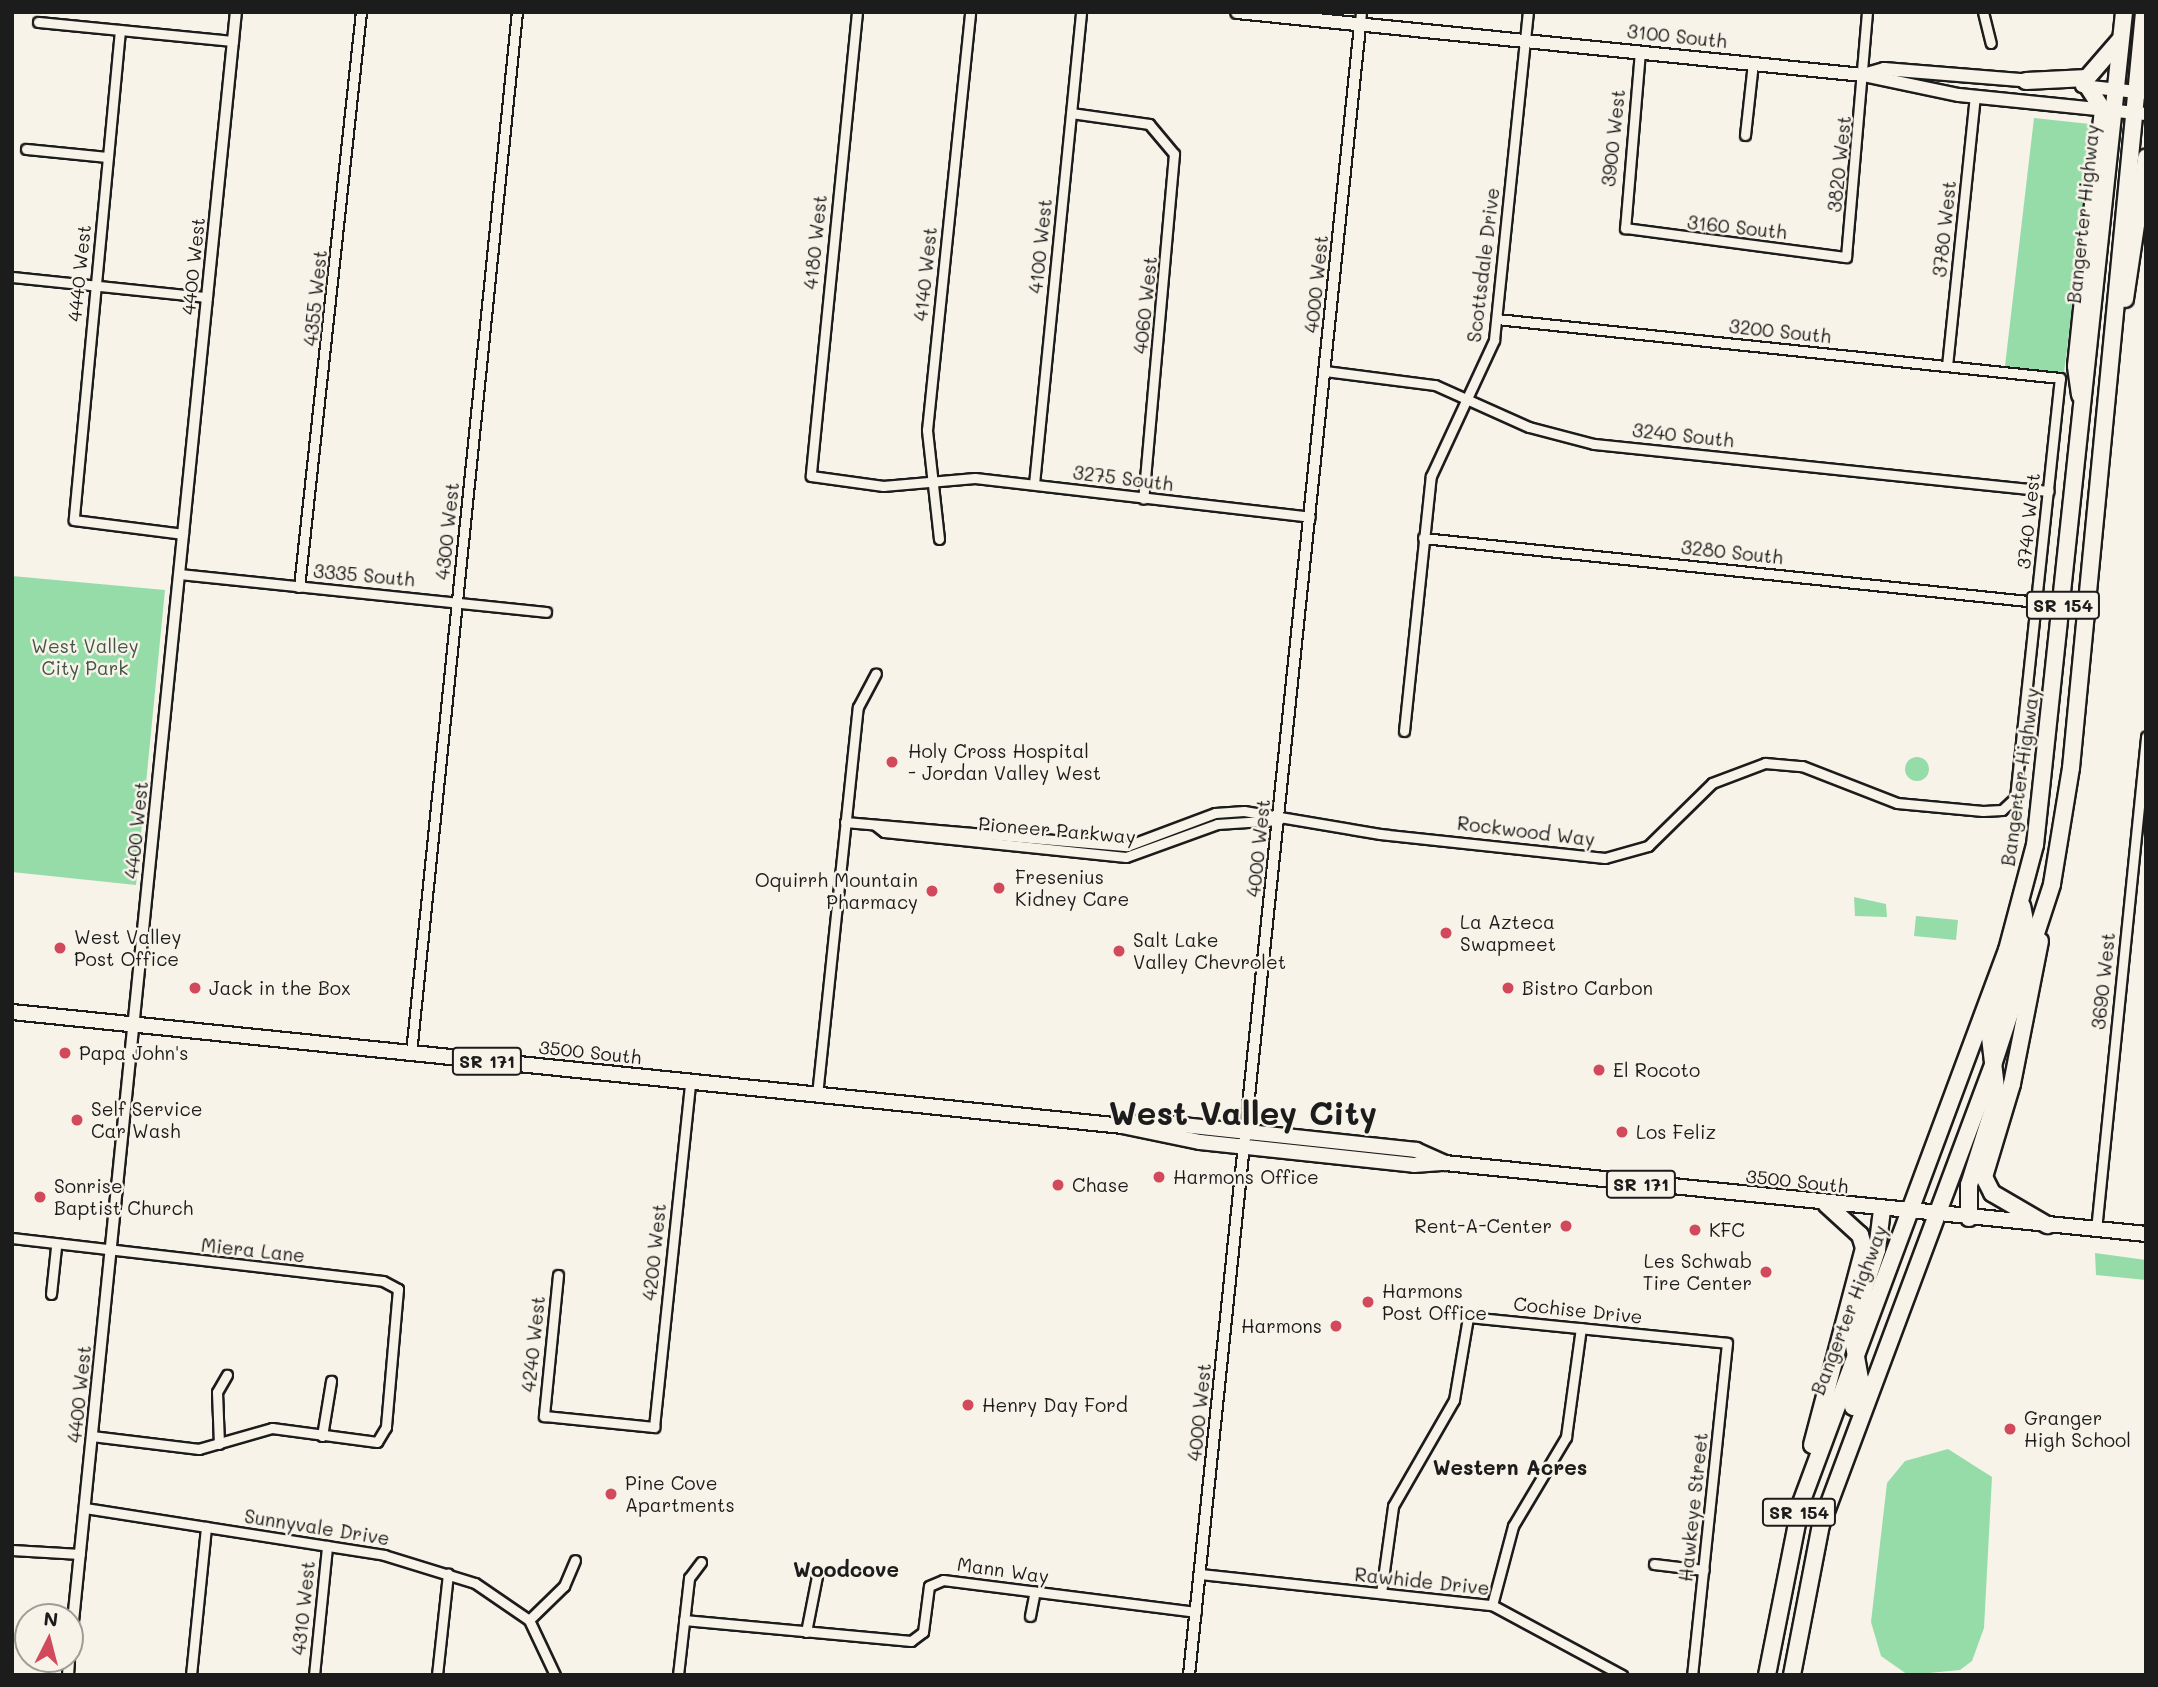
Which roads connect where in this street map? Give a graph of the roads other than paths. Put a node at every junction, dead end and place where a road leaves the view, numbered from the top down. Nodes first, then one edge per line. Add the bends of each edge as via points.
1 (236, 12) edge
2 (361, 12) edge
3 (517, 12) edge
4 (857, 12) edge
5 (970, 12) edge
6 (1081, 12) edge
7 (1237, 12) edge
8 (1528, 12) edge
9 (1867, 12) edge
10 (1983, 12) edge
11 (2124, 12) edge
12 (2144, 12) edge
13 (1361, 19) edge
14 (38, 22) dead end
15 (120, 30) junction
16 (2122, 36) junction
17 (1527, 40) junction
18 (233, 41) junction
19 (1992, 43) dead end
20 (1640, 51) junction
21 (1753, 63) junction
22 (1863, 75) junction
23 (2026, 81) junction
24 (2088, 87) junction
25 (2117, 90) junction
26 (2141, 93) edge
27 (1975, 96) junction
28 (2109, 110) junction
29 (1071, 113) junction
30 (2140, 114) edge
31 (1745, 135) dead end
32 (26, 149) dead end
33 (108, 157) junction
34 (2146, 158) edge
35 (1625, 228) joint
36 (1846, 257) joint
37 (12, 277) edge
38 (95, 286) junction
39 (208, 297) junction
40 (2113, 319) junction
41 (1496, 320) junction
42 (1947, 366) junction
43 (1325, 371) junction
44 (2060, 378) joint
45 (1466, 398) junction
46 (2084, 407) junction
47 (933, 482) junction
48 (1034, 484) junction
49 (2049, 491) junction
50 (1143, 499) junction
51 (1310, 517) junction
52 (183, 534) junction
53 (1423, 538) junction
54 (939, 539) dead end
55 (179, 574) junction
56 (2089, 582) junction
57 (299, 587) junction
58 (457, 602) junction
59 (2037, 602) junction
60 (546, 612) dead end
61 (876, 673) dead end
62 (1404, 731) dead end
63 (2146, 737) edge
64 (1983, 811) joint
65 (1279, 820) junction
66 (845, 822) junction
67 (2021, 900) junction
68 (2039, 931) junction
69 (12, 1012) edge
70 (135, 1024) junction
71 (411, 1053) junction
72 (1993, 1065) junction
73 (690, 1082) junction
74 (817, 1095) junction
75 (1122, 1126) junction
76 (1246, 1132) junction
77 (1244, 1148) junction
78 (1445, 1163) junction
79 (1826, 1204) junction
80 (1882, 1210) junction
81 (1909, 1212) junction
82 (1935, 1215) junction
83 (1969, 1218) junction
84 (2047, 1225) junction
85 (2096, 1230) junction
86 (2146, 1234) edge
87 (12, 1238) edge
88 (56, 1247) junction
89 (111, 1253) junction
90 (558, 1275) dead end
91 (51, 1294) dead end
92 (1581, 1328) junction
93 (1727, 1343) joint
94 (1856, 1356) junction
95 (227, 1375) dead end
96 (331, 1381) dead end
97 (544, 1416) joint
98 (92, 1436) junction
99 (322, 1436) junction
100 (219, 1444) junction
101 (85, 1508) junction
102 (1821, 1525) junction
103 (206, 1527) junction
104 (327, 1546) junction
105 (12, 1550) edge
106 (80, 1554) junction
107 (575, 1560) dead end
108 (701, 1562) dead end
109 (1654, 1564) dead end
110 (1704, 1570) junction
111 (818, 1571) dead end
112 (448, 1574) junction
113 (1200, 1574) junction
114 (1035, 1591) junction
115 (1381, 1593) junction
116 (75, 1603) edge
117 (1492, 1605) junction
118 (1196, 1612) junction
119 (1030, 1616) dead end
120 (529, 1620) junction
121 (684, 1620) junction
122 (1773, 1621) junction
123 (806, 1632) junction
124 (191, 1675) edge
125 (314, 1675) edge
126 (437, 1675) edge
127 (555, 1675) edge
128 (678, 1675) edge
129 (1189, 1675) edge
130 (1622, 1675) edge
131 (1692, 1675) edge
132 (1767, 1675) edge
133 (1792, 1675) edge

1 - 18 street, 4400 West
2 - 57 street, 4355 West
3 - 58 street, 4300 West
4 - 47 street, 4180 West via 811,476 883,486
5 - 47 street, 4140 West via 928,417
6 - 29 street, 4100 West
7 - 13 main road, 3100 South
8 - 17 street, Scottsdale Drive
9 - 22 street, 3820 West
10 - 19 street
11 - 16 highway, Bangerter Highway / SR 154
12 - 26 highway, Bangerter Highway / SR 154
13 - 17 main road, 3100 South
13 - 43 street, 4000 West
14 - 15 street
15 - 18 street
15 - 33 street, 4440 West
16 - 23 highway via 2087,78
16 - 25 highway, Bangerter Highway / SR 154
17 - 20 main road, 3100 South
17 - 41 street, Scottsdale Drive
18 - 39 street, 4400 West
20 - 21 main road, 3100 South
20 - 35 street, 3900 West
21 - 22 main road, 3100 South
21 - 31 street
22 - 23 main road, 3100 South via 1884,69
22 - 27 main road, 3100 South via 1883,84
22 - 36 street, 3820 West
23 - 24 main road, 3100 South
24 - 25 main road, 3100 South
24 - 28 highway
25 - 26 main road, 3100 South
25 - 28 highway, Bangerter Highway / SR 154
26 - 30 highway, Bangerter Highway / SR 154
27 - 28 main road, 3100 South
27 - 42 street, 3780 West
28 - 30 main road, 3100 South
28 - 46 highway, Bangerter Highway / SR 154
29 - 48 street, 4100 West
29 - 50 street, 4060 West via 1149,124 1163,135 1177,169
30 - 40 highway, Bangerter Highway / SR 154
32 - 33 street
33 - 38 street, 4440 West
34 - 40 highway via 2124,303
35 - 36 street, 3160 South
37 - 38 street
38 - 39 street
38 - 52 street, 4440 West via 74,520
39 - 52 street, 4400 West
40 - 56 highway, Bangerter Highway / SR 154
41 - 42 street, 3200 South
41 - 45 street, Scottsdale Drive via 1489,357
42 - 44 street, 3200 South
43 - 45 street, 3240 South via 1414,381
43 - 51 street, 4000 West
44 - 49 street, 3740 West
45 - 49 street, 3240 South via 1529,427 1594,444
45 - 53 street, Scottsdale Drive via 1434,464
46 - 56 highway via 2093,433 2081,562
46 - 67 highway, Bangerter Highway / SR 154 via 2041,804
47 - 48 street, 3275 South via 975,478
47 - 54 street, 4140 West
48 - 50 street, 3275 South
49 - 59 street, 3740 West
50 - 51 street, 3275 South
51 - 65 street, 4000 West
52 - 55 street, 4400 West
53 - 59 street, 3280 South
53 - 62 street, Scottsdale Drive
55 - 57 street, 3335 South
55 - 70 street, 4400 West
56 - 68 highway, Bangerter Highway / SR 154 via 2066,816
57 - 58 street, 3335 South
58 - 60 street, 3335 South
58 - 71 street, 4300 West
59 - 64 street, 3740 West via 2015,798 2002,810
61 - 66 street via 858,707
63 - 85 street, 3690 West
64 - 65 street, Rockwood Way via 1882,799 1813,770 1778,763 1721,777 1657,841 1615,857
65 - 66 street, Pioneer Parkway via 1217,824 1126,857 884,832 875,825
65 - 76 street, 4000 West
66 - 74 street
67 - 72 highway via 2026,931 1992,1029
67 - 81 highway, Bangerter Highway / SR 154
68 - 72 highway, Bangerter Highway / SR 154
68 - 84 highway via 2042,957 1984,1177 1992,1193
69 - 70 main road, 3500 South / SR 171
70 - 71 main road, 3500 South / SR 171
70 - 89 street, 4400 West
71 - 73 main road, 3500 South / SR 171
72 - 82 highway, Bangerter Highway / SR 154
72 - 83 highway via 1996,1102 1969,1185
73 - 74 main road, 3500 South / SR 171
73 - 97 street, 4200 West via 654,1427
74 - 75 main road, 3500 South / SR 171
75 - 76 main road, 3500 South / SR 171 via 1145,1121
75 - 77 main road, 3500 South / SR 171
76 - 77 street, 4000 West
76 - 78 main road, 3500 South / SR 171 via 1416,1150
77 - 78 main road, 3500 South / SR 171 via 1414,1166
77 - 113 street, 4000 West
78 - 79 main road, 3500 South / SR 171
79 - 80 main road, 3500 South / SR 171
79 - 122 highway via 1860,1235 1864,1253 1787,1520
80 - 81 main road, 3500 South / SR 171
80 - 94 highway via 1877,1250 1852,1321
81 - 82 main road, 3500 South / SR 171
81 - 94 highway, Bangerter Highway / SR 154
82 - 83 main road, 3500 South / SR 171
82 - 102 highway, Bangerter Highway / SR 154
83 - 84 main road, 3500 South / SR 171
84 - 85 main road, 3500 South / SR 171
85 - 86 main road, 3500 South / SR 171
87 - 88 street, Miera Lane
88 - 89 street, Miera Lane
88 - 91 street
89 - 98 street, 4400 West
89 - 99 street, Miera Lane via 392,1283 399,1295 385,1433 373,1443
90 - 97 street, 4240 West
92 - 93 street, Cochise Drive
92 - 115 street, Cochise Drive via 1468,1317 1454,1401 1393,1506
92 - 117 street via 1566,1437 1513,1526
93 - 110 street, Hawkeye Street
94 - 102 highway via 1859,1388 1824,1488
94 - 122 highway, Bangerter Highway / SR 154 via 1801,1503
95 - 100 street via 217,1392
96 - 99 street
98 - 100 street via 199,1449
98 - 101 street, 4400 West
99 - 100 street via 258,1428
101 - 103 street, Sunnyvale Drive
101 - 106 street, 4400 West
102 - 133 highway, Bangerter Highway / SR 154
103 - 104 street, Sunnyvale Drive
103 - 124 street
104 - 112 street, Sunnyvale Drive
104 - 125 street, 4310 West
105 - 106 street
106 - 116 street, 4400 West
107 - 120 street via 564,1586
108 - 121 street via 689,1577
109 - 110 street
110 - 131 street, Hawkeye Street
111 - 123 street
112 - 120 street, Sunnyvale Drive via 496,1592
112 - 126 street
113 - 115 street, Rawhide Drive
113 - 118 street, 4000 West
114 - 118 street, Mann Way
114 - 119 street
114 - 123 street, Mann Way via 936,1580 915,1640
115 - 117 street, Rawhide Drive
117 - 130 street, Rawhide Drive
118 - 129 street, 4000 West
120 - 127 street, Sunnyvale Drive
121 - 123 street, Mann Way
121 - 128 street
122 - 132 highway, Bangerter Highway / SR 154

